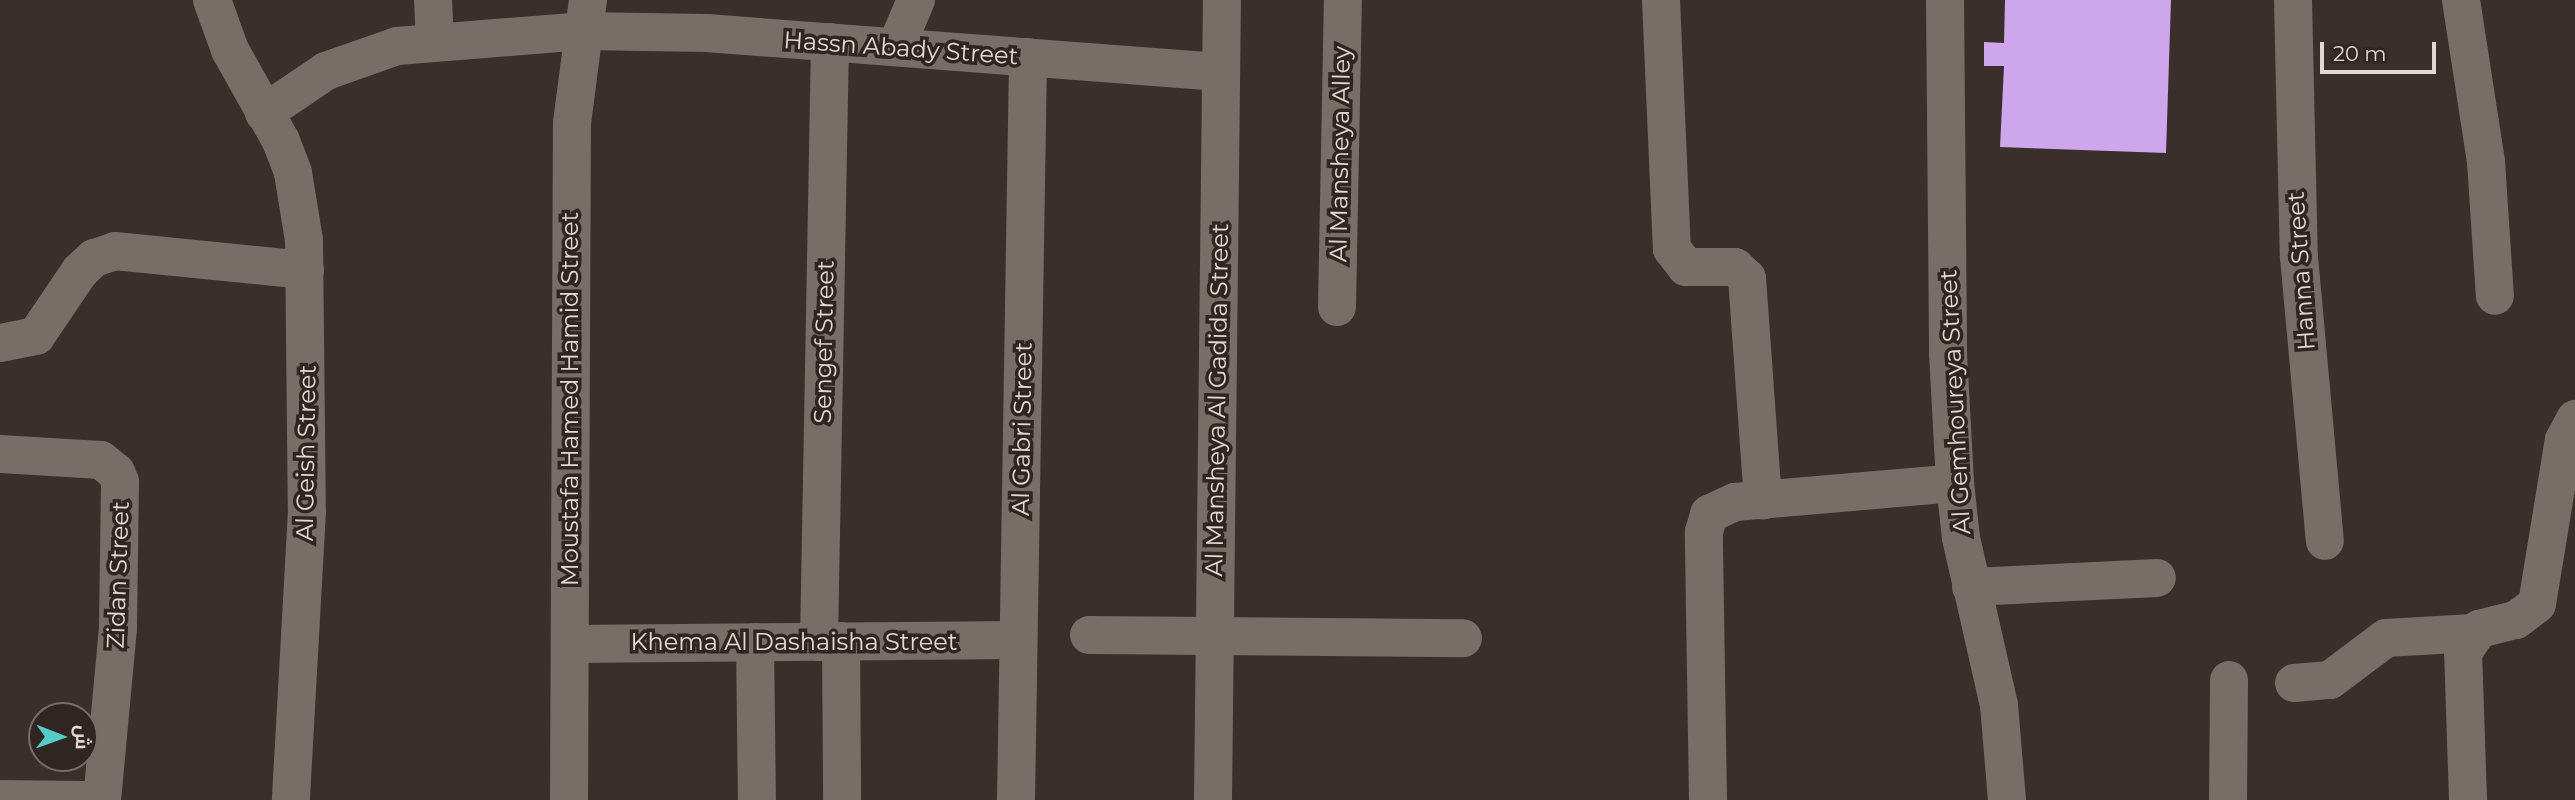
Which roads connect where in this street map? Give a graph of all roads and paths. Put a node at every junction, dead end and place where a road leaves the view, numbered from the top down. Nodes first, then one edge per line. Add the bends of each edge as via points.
1 (212, 0) edge
2 (433, 0) edge
3 (916, 0) edge
4 (1222, 0) edge
5 (1343, 0) edge
6 (1661, 0) edge
7 (1945, 0) edge
8 (2293, 0) edge
9 (2461, 0) edge
10 (585, 15) edge
11 (435, 41) junction
12 (830, 42) junction
13 (896, 47) junction
14 (1028, 57) junction
15 (1220, 72) junction
16 (264, 113) junction
17 (305, 270) junction
18 (2495, 296) dead end
19 (1337, 307) dead end
20 (0, 344) edge
21 (2575, 419) edge
22 (0, 454) edge
23 (1955, 483) junction
24 (1763, 500) junction
25 (2325, 541) dead end
26 (2157, 578) dead end
27 (1971, 587) junction
28 (2473, 633) junction
29 (1089, 635) dead end
30 (1215, 636) junction
31 (1463, 638) dead end
32 (1018, 640) junction
33 (830, 641) junction
34 (755, 642) junction
35 (570, 644) junction
36 (2229, 680) dead end
37 (2294, 683) dead end
38 (0, 799) edge
39 (84, 800) edge
40 (102, 800) edge
41 (291, 800) edge
42 (569, 800) edge
43 (757, 800) edge
44 (842, 800) edge
45 (1016, 800) edge
46 (1213, 800) edge
47 (1708, 800) edge
48 (2007, 800) edge
49 (2228, 800) edge
50 (2468, 800) edge

1 - 16 street, Al Geish Street via 230,50
2 - 11 street
3 - 13 street
4 - 15 street, Al Mansheya Al Gadida Street
5 - 19 street, Al Mansheya Alley
6 - 24 street via 1672,250 1686,267 1735,267 1747,278
7 - 23 street, Al Gemhoureya Street via 1948,353
8 - 25 street, Hanna Street via 2299,257
9 - 18 street via 2486,162
10 - 11 street, Hassn Abady Street
10 - 12 street, Hassn Abady Street via 697,32
10 - 35 street, Moustafa Hamed Hamid Street via 571,134
11 - 16 street, Hassn Abady Street via 361,56 326,71
12 - 13 street, Hassn Abady Street
12 - 33 street, Sengef Street
13 - 14 street, Hassn Abady Street
14 - 15 street, Hassn Abady Street
14 - 32 street, Al Gabri Street
15 - 30 street, Al Mansheya Al Gadida Street
16 - 17 street, Al Geish Street via 293,173 301,206
17 - 20 street via 115,251 94,258 80,271 36,336
17 - 41 street, Al Geish Street via 307,511
21 - 28 street via 2564,440 2537,604 2516,620
22 - 40 street, Zidan Street via 101,460 116,472 120,482 118,628
23 - 24 street
23 - 27 street, Al Gemhoureya Street
24 - 47 street via 1716,507 1704,523
26 - 27 street
27 - 48 street, Al Gemhoureya Street via 1999,705
28 - 37 street via 2386,638 2330,680
28 - 50 street via 2462,659
29 - 30 street
30 - 31 street
30 - 46 street, Al Mansheya Al Gadida Street
32 - 33 street, Khema Al Dashaisha Street
32 - 45 street, Al Gabri Street
33 - 34 street, Khema Al Dashaisha Street
33 - 44 street, Sengef Street
34 - 35 street, Khema Al Dashaisha Street
34 - 43 street
35 - 42 street, Moustafa Hamed Hamid Street
36 - 49 street
38 - 39 street

